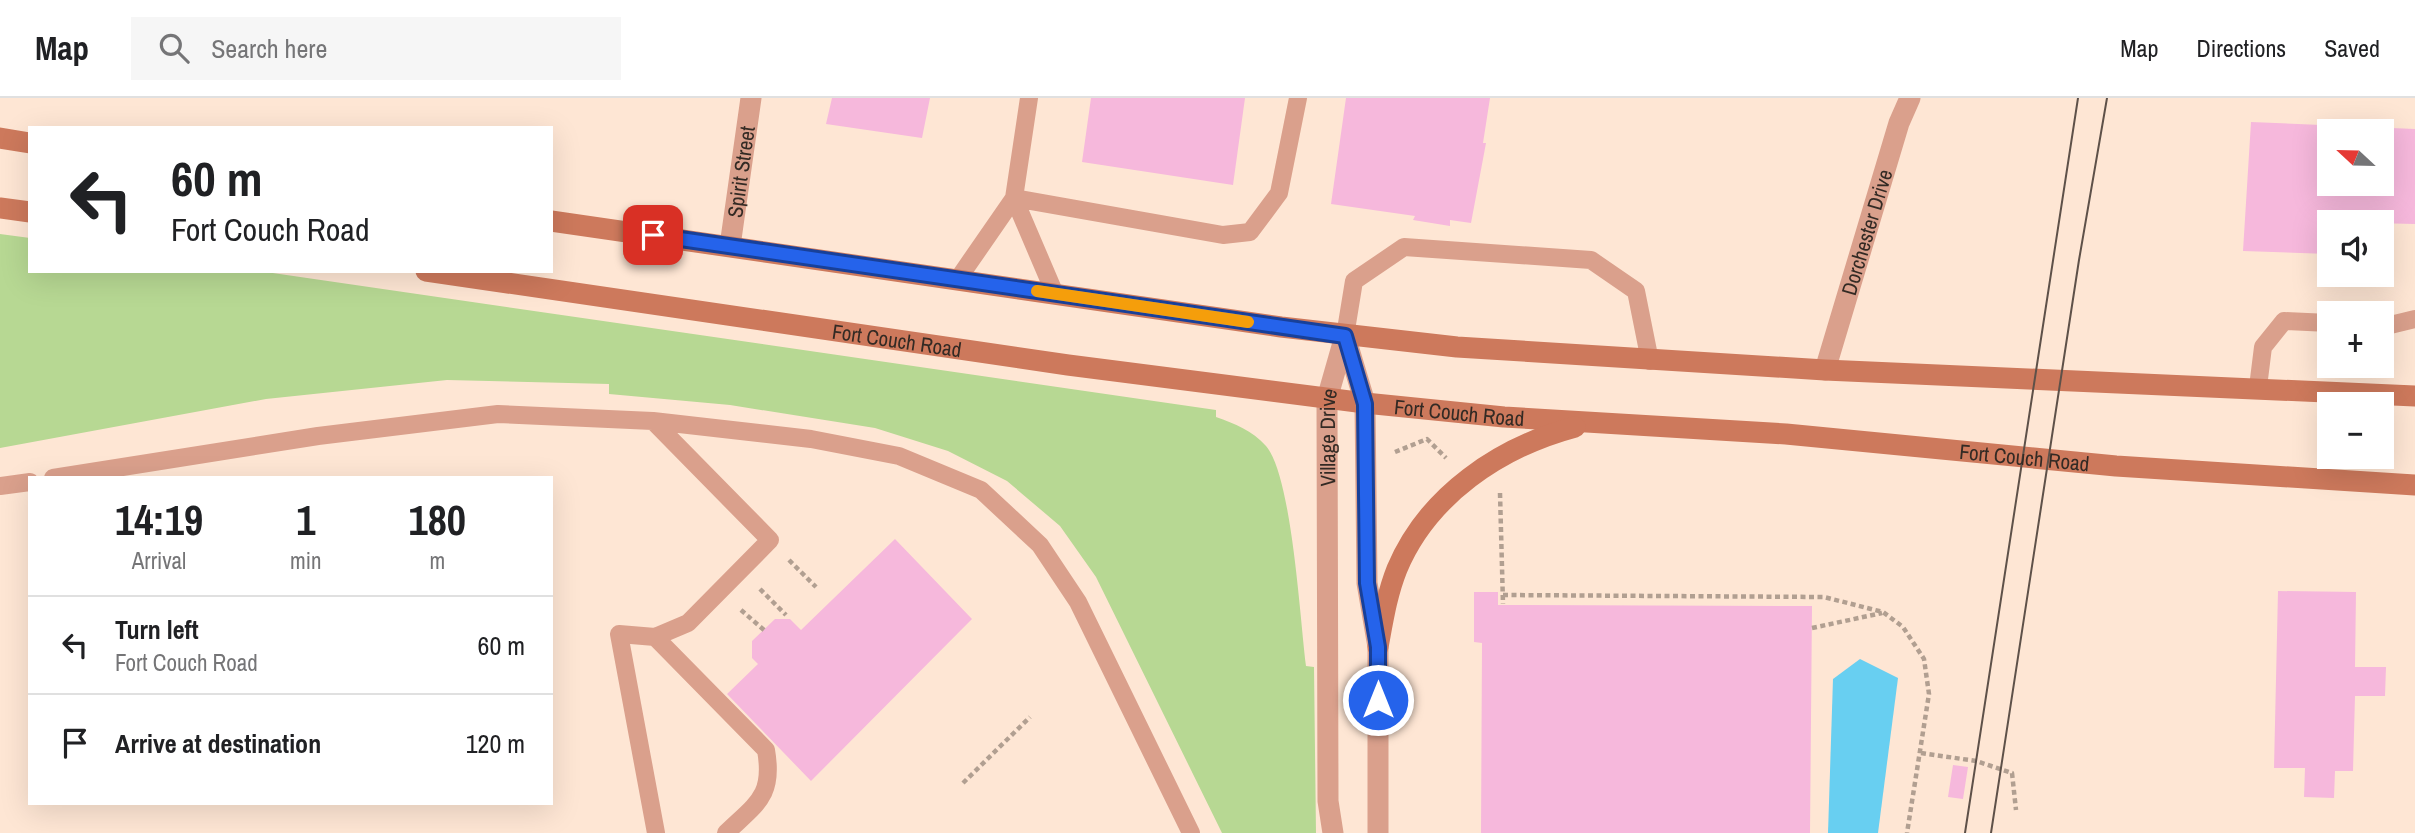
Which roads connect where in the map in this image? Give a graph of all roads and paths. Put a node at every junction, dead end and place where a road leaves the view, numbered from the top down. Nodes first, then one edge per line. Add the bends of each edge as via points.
1 (751, 98) edge
2 (1029, 98) edge
3 (1297, 98) edge
4 (1910, 98) edge
5 (0, 138) edge
6 (28, 143) edge
7 (1014, 198) junction
8 (0, 208) edge
9 (28, 212) edge
10 (553, 221) edge
11 (730, 246) junction
12 (440, 273) edge
13 (958, 279) junction
14 (1055, 293) junction
15 (2415, 319) edge
16 (2317, 322) edge
17 (2394, 324) edge
18 (1345, 336) junction
19 (1650, 360) junction
20 (1825, 370) junction
21 (2258, 387) junction
22 (2415, 396) edge
23 (1327, 399) junction
24 (1365, 404) junction
25 (653, 421) junction
26 (1596, 422) junction
27 (1391, 453) dead end
28 (1447, 458) dead end
29 (66, 476) edge
30 (28, 482) edge
31 (2415, 485) edge
32 (0, 486) edge
33 (1500, 488) dead end
34 (742, 570) junction
35 (1503, 595) junction
36 (1503, 604) dead end
37 (740, 609) dead end
38 (1883, 612) junction
39 (786, 615) dead end
40 (1812, 628) dead end
41 (764, 630) dead end
42 (655, 637) junction
43 (1378, 647) junction
44 (1030, 718) dead end
45 (1921, 753) junction
46 (963, 783) dead end
47 (1328, 801) junction
48 (2016, 810) dead end
49 (656, 833) edge
50 (726, 833) edge
51 (1191, 833) edge
52 (1323, 833) edge
53 (1333, 833) edge
54 (1378, 833) edge
55 (1907, 833) edge

1 - 11 street, Spirit Street
2 - 7 lane
3 - 7 lane via 1279,194 1250,232 1223,235
4 - 20 street, Dorchester Drive
5 - 6 street
7 - 13 lane
7 - 14 lane
8 - 9 street
10 - 11 street
11 - 13 street
12 - 23 street, Fort Couch Road
13 - 14 street
14 - 18 street
15 - 17 lane
16 - 21 lane via 2284,321 2263,347
18 - 19 street
18 - 19 lane via 1354,281 1404,247 1591,260 1636,292
18 - 23 street, Village Drive
18 - 24 street, Village Drive
19 - 20 street
20 - 21 street
21 - 22 street
23 - 24 street, Fort Couch Road
23 - 47 street, Village Drive
24 - 26 street, Fort Couch Road
24 - 43 street, Village Drive via 1367,583
25 - 29 lane via 499,414 318,436
25 - 34 lane via 770,540
25 - 51 lane via 811,439 899,456 981,489 1040,545 1078,602
26 - 31 street, Fort Couch Road via 1786,434 2116,466
26 - 43 street via 1548,434 1515,449 1441,503 1410,542 1398,567
27 - 28 path via 1427,439
30 - 32 lane
33 - 35 path
34 - 39 path
34 - 42 lane via 688,624
35 - 36 path
35 - 38 path via 1824,597
37 - 41 path
38 - 40 path
38 - 45 path via 1903,627 1924,659 1929,694
42 - 49 lane via 619,634
42 - 50 lane via 766,750 771,776 761,798
43 - 54 street, Village Drive
44 - 46 path
45 - 48 path via 1976,761 2012,773
45 - 55 path
47 - 52 lane
47 - 53 street, Village Drive

